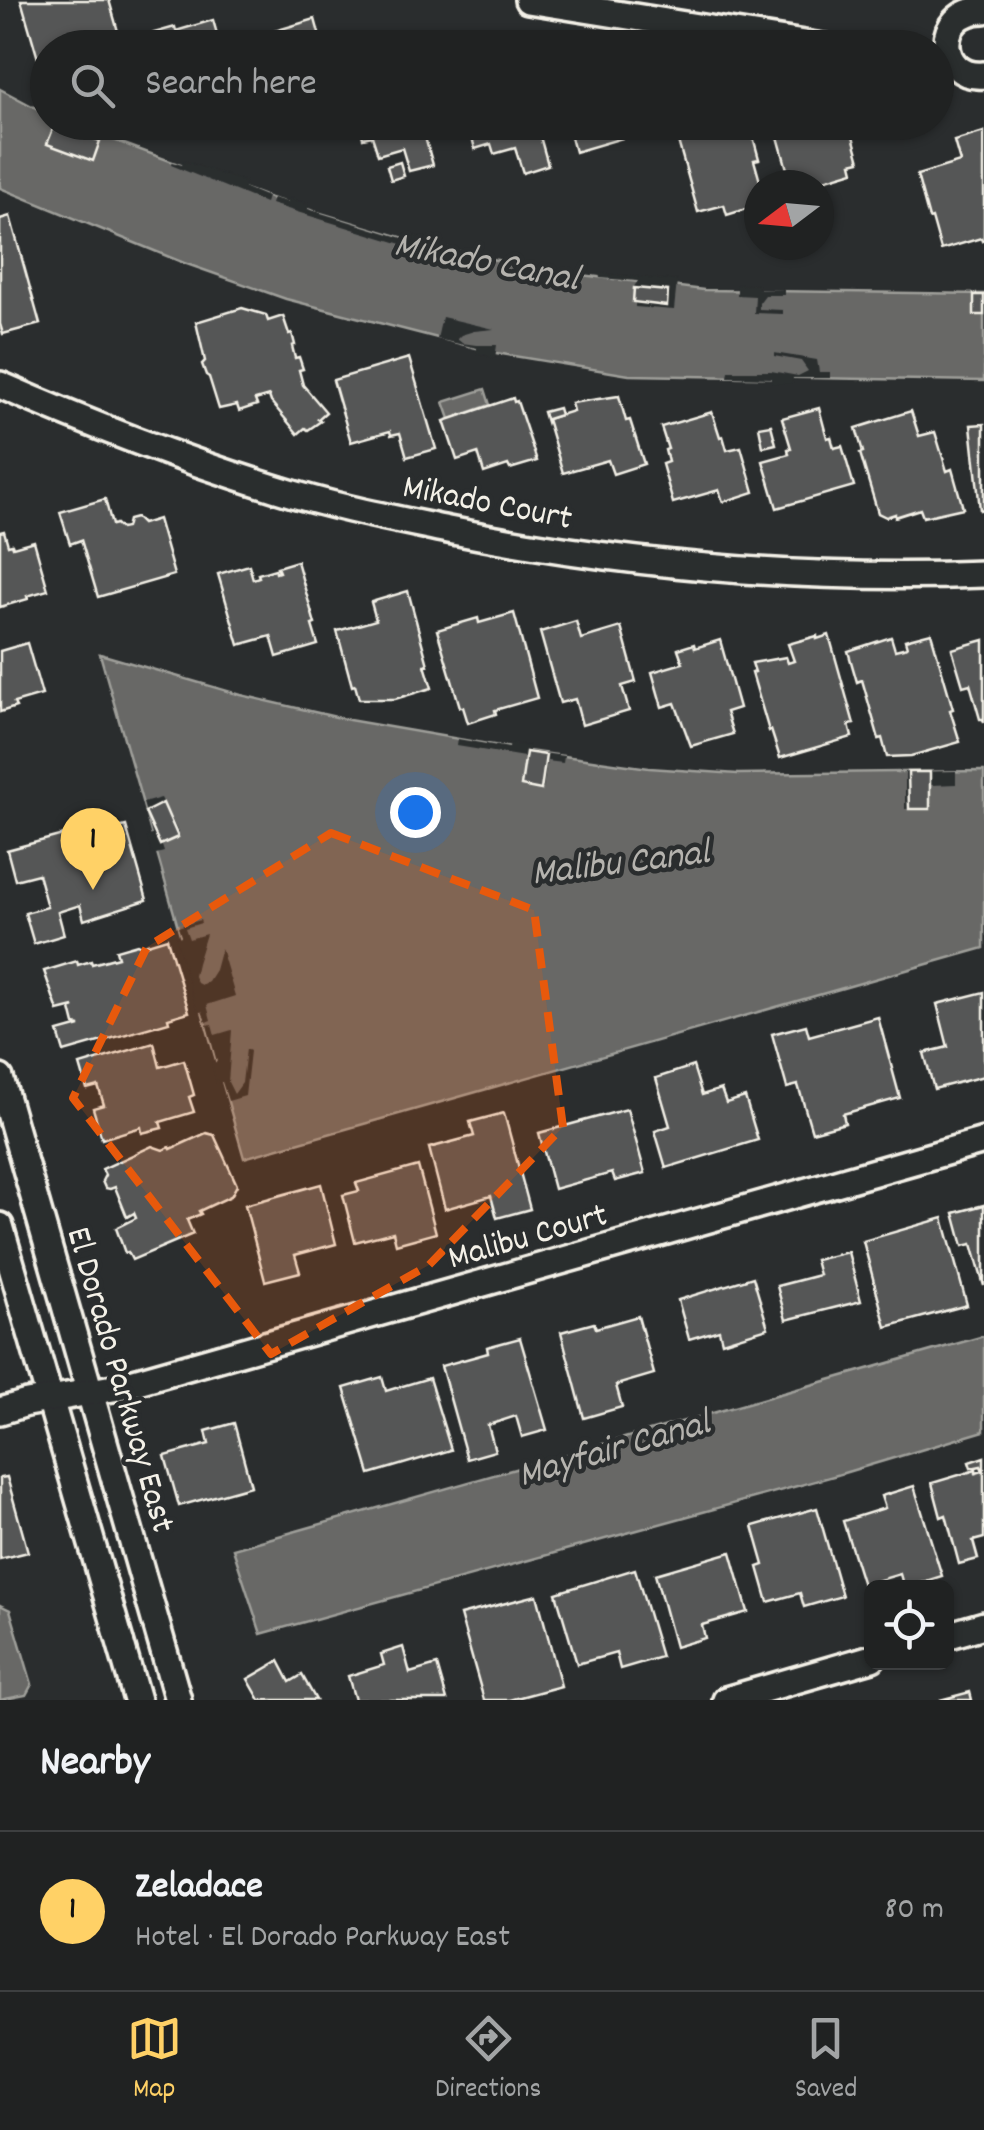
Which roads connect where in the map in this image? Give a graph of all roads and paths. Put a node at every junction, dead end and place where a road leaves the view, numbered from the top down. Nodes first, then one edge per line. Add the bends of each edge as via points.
1 (528, 0) edge
2 (984, 10) edge
3 (716, 30) edge
4 (949, 30) edge
5 (954, 64) edge
6 (984, 75) edge
7 (0, 386) edge
8 (984, 574) edge
9 (0, 1078) edge
10 (984, 1141) edge
11 (0, 1226) edge
12 (90, 1392) junction
13 (50, 1399) junction
14 (0, 1411) edge
15 (984, 1624) edge
16 (954, 1633) edge
17 (864, 1660) edge
18 (137, 1700) edge
19 (178, 1700) edge
20 (726, 1700) edge

1 - 3 street
2 - 4 street via 960,16
5 - 6 street
7 - 8 street, Mikado Court via 148,447 280,490 515,544 752,572
9 - 12 street, El Dorado Parkway East
10 - 12 street, Malibu Court
11 - 13 street
12 - 13 street, Malibu Court
12 - 19 street, El Dorado Parkway East
13 - 14 street, Malibu Court
13 - 18 street
15 - 16 street
17 - 20 street

